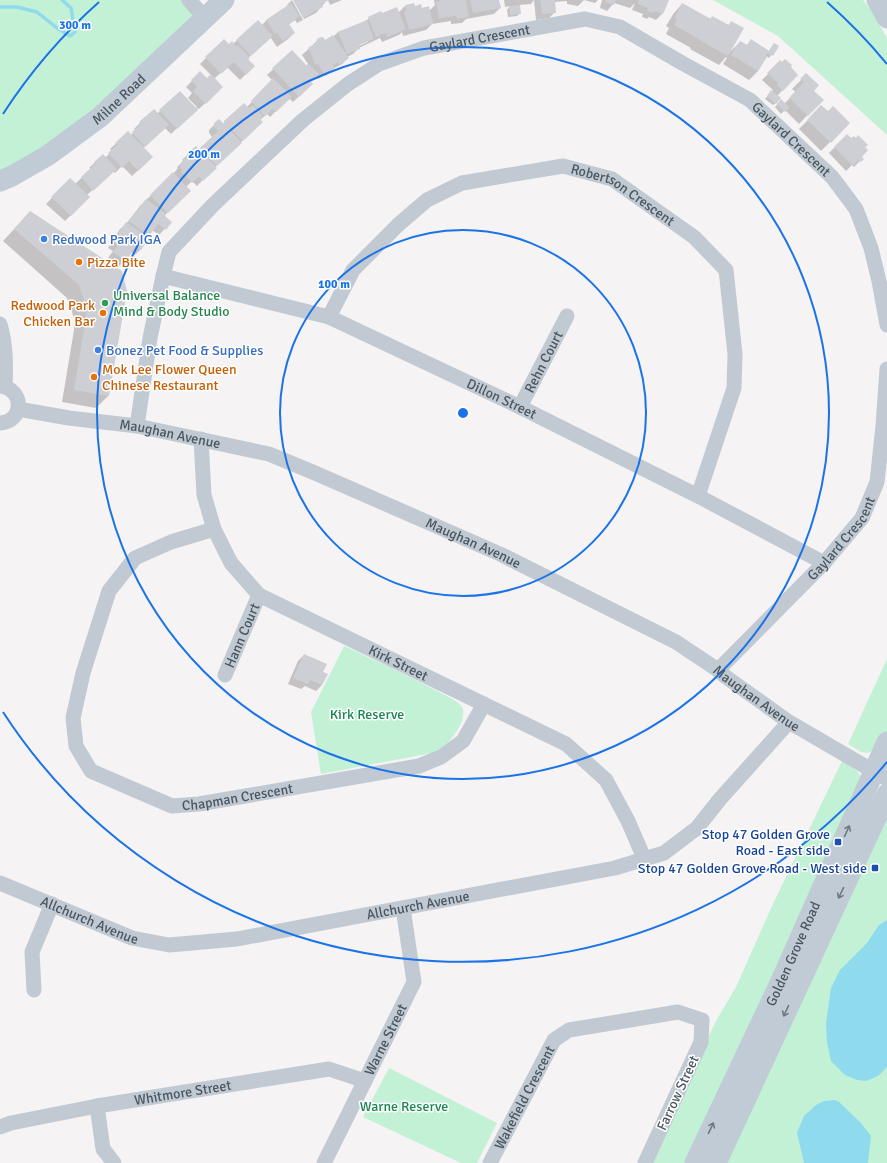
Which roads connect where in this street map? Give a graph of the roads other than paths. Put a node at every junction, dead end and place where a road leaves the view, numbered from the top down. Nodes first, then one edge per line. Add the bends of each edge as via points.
1 (189, 0) edge
2 (224, 0) edge
3 (205, 18) junction
4 (0, 181) edge
5 (163, 276) junction
6 (329, 316) junction
7 (567, 316) dead end
8 (0, 324) edge
9 (887, 325) edge
10 (887, 369) edge
11 (3, 386) edge
12 (520, 407) junction
13 (18, 409) junction
14 (0, 423) edge
15 (137, 426) junction
16 (201, 439) junction
17 (698, 496) junction
18 (214, 529) junction
19 (824, 563) junction
20 (259, 595) junction
21 (718, 670) junction
22 (225, 676) dead end
23 (484, 704) junction
24 (789, 722) junction
25 (887, 742) edge
26 (880, 775) edge
27 (887, 794) edge
28 (644, 858) junction
29 (0, 883) edge
30 (52, 904) junction
31 (403, 908) junction
32 (34, 990) dead end
33 (702, 1020) joint
34 (365, 1081) junction
35 (97, 1106) junction
36 (0, 1127) edge
37 (114, 1163) edge
38 (324, 1163) edge
39 (490, 1163) edge
40 (645, 1163) edge
41 (695, 1163) edge
42 (716, 1163) edge

1 - 3 street
2 - 3 main road, Milne Road
3 - 4 main road, Milne Road via 100,117 46,156
5 - 6 street, Dillon Street
5 - 9 street, Gaylard Crescent via 169,252 213,205 303,120 348,84 379,64 424,48 584,19 620,27 750,100 832,177 856,209 871,248
5 - 15 street, Gaylard Crescent via 150,338
6 - 12 street, Dillon Street
6 - 17 street, Robertson Crescent via 353,270 427,200 462,183 564,166 612,178 694,237 726,270 735,354 734,388
7 - 12 street, Rehn Court
8 - 11 street via 6,366
10 - 19 street, Gaylard Crescent via 877,482 862,518
11 - 13 street via 10,389 17,398
12 - 17 street, Dillon Street
13 - 14 street via 8,422
13 - 15 street, Maughan Avenue
15 - 16 street, Maughan Avenue
16 - 18 street, Kirk Street via 204,495
16 - 21 street, Maughan Avenue via 269,454 500,554 676,642
17 - 19 street, Dillon Street
18 - 20 street, Kirk Street via 231,563
18 - 23 street, Chapman Crescent via 171,542 135,558 109,591 83,672 73,718 76,746 91,771 172,806 199,804 419,766 441,757 463,741
19 - 21 street, Gaylard Crescent
20 - 22 street, Hann Court
20 - 23 street, Kirk Street
21 - 24 street, Maughan Avenue
23 - 28 street, Kirk Street via 566,744 606,780
24 - 26 street, Maughan Avenue
24 - 28 street, Allchurch Avenue via 697,828 664,853
25 - 26 main road, Golden Grove Road
41 -> 26 main road, Golden Grove Road
27 -> 42 main road, Golden Grove Road
28 - 31 street, Allchurch Avenue via 615,868
29 - 30 street, Allchurch Avenue
30 - 31 street, Allchurch Avenue via 132,938 169,945 237,939
30 - 32 street via 32,952
31 - 34 street, Warne Street via 414,982
33 - 39 street, Wakefield Crescent via 678,1012 569,1030 554,1040
33 - 40 street, Farrow Street via 702,1042
34 - 35 street, Whitmore Street via 329,1070
34 - 38 street, Warne Street
35 - 36 street, Whitmore Street
35 - 37 street via 102,1149

